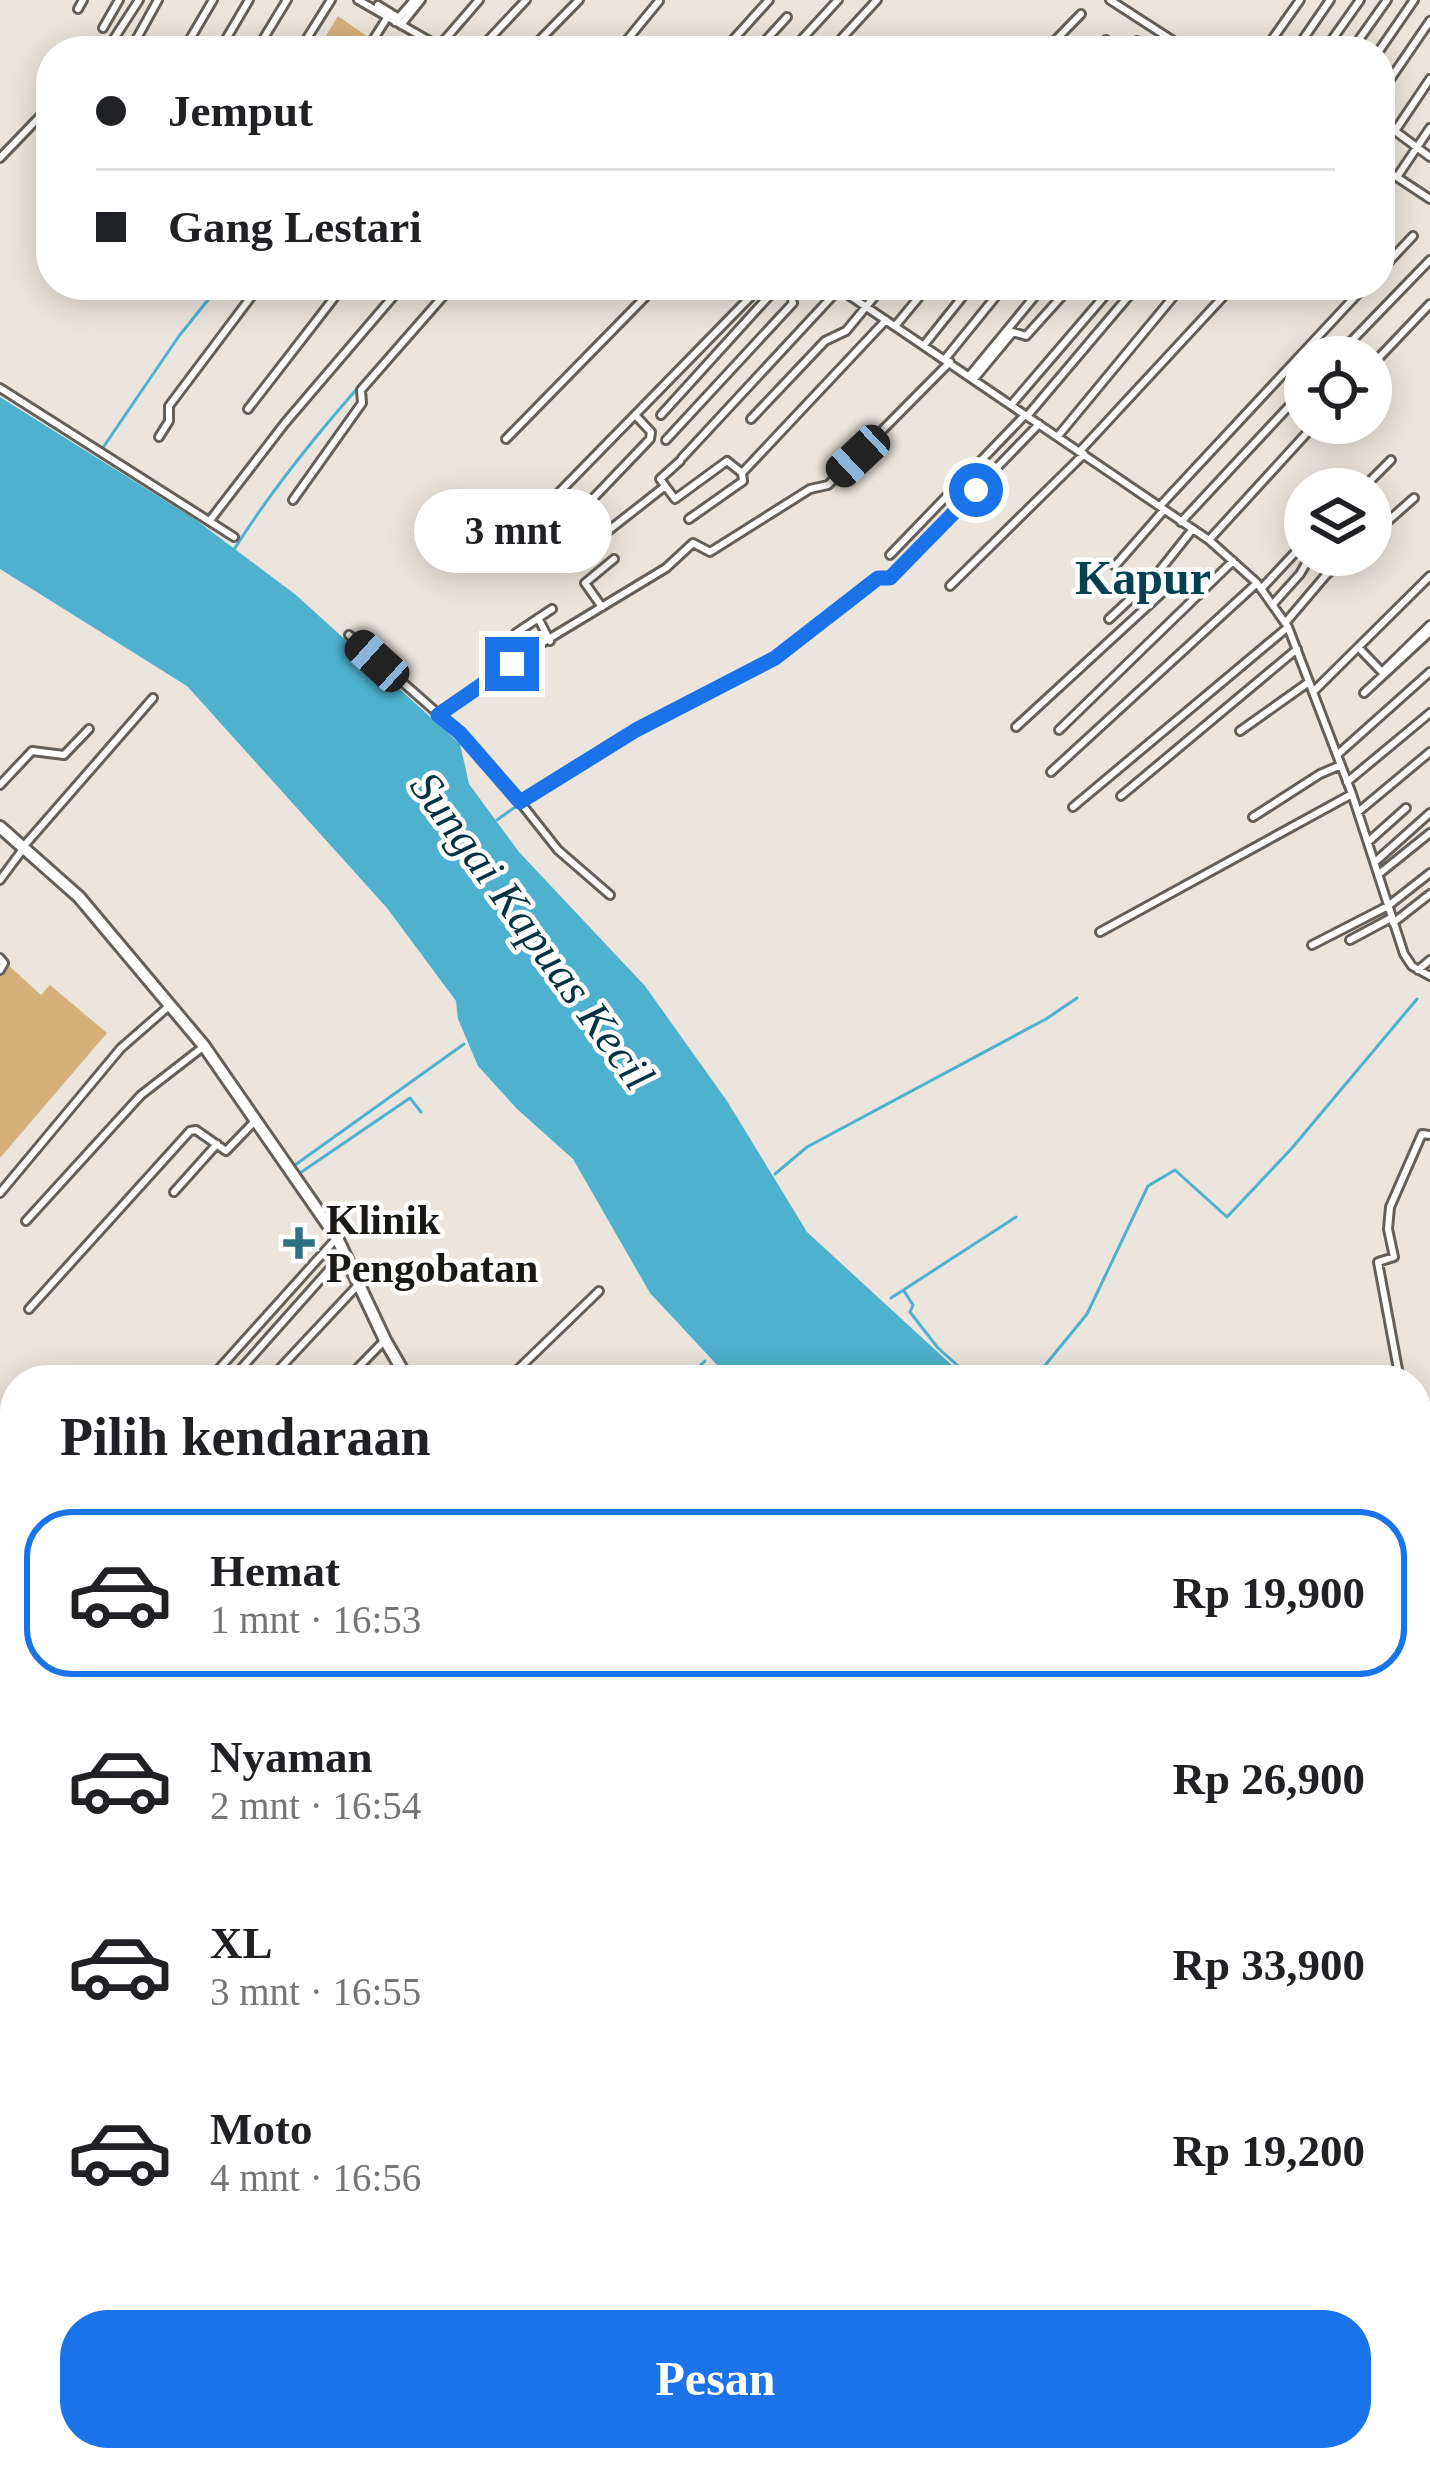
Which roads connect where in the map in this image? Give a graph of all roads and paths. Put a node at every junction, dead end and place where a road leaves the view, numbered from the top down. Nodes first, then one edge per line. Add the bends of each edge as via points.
1 (83, 0) edge
2 (119, 0) edge
3 (139, 0) edge
4 (158, 0) edge
5 (213, 0) edge
6 (249, 0) edge
7 (287, 0) edge
8 (331, 0) edge
9 (358, 0) edge
10 (417, 0) edge
11 (479, 0) edge
12 (526, 0) edge
13 (579, 0) edge
14 (769, 0) edge
15 (838, 0) edge
16 (877, 0) edge
17 (1110, 0) edge
18 (1129, 0) edge
19 (1300, 0) edge
20 (1330, 0) edge
21 (1360, 0) edge
22 (1387, 0) edge
23 (1414, 0) edge
24 (659, 1) edge
25 (378, 5) edge
26 (78, 9) dead end
27 (1121, 9) junction
28 (1081, 14) dead end
29 (787, 17) dead end
30 (396, 21) junction
31 (1430, 21) edge
32 (104, 28) dead end
33 (119, 36) edge
34 (139, 36) edge
35 (192, 36) edge
36 (228, 36) edge
37 (265, 36) edge
38 (308, 36) edge
39 (381, 36) edge
40 (418, 36) edge
41 (447, 36) edge
42 (492, 36) edge
43 (544, 36) edge
44 (630, 36) edge
45 (737, 36) edge
46 (770, 36) edge
47 (804, 36) edge
48 (844, 36) edge
49 (1060, 36) edge
50 (1164, 36) edge
51 (1275, 36) edge
52 (1305, 36) edge
53 (1335, 36) edge
54 (1362, 36) edge
55 (1389, 36) edge
56 (1395, 72) edge
57 (1430, 80) edge
58 (36, 121) edge
59 (1430, 128) edge
60 (1417, 148) junction
61 (1430, 157) edge
62 (0, 158) edge
63 (1397, 177) joint
64 (1430, 199) edge
65 (1414, 236) dead end
66 (1395, 256) edge
67 (1430, 260) edge
68 (1395, 296) edge
69 (249, 300) edge
70 (332, 300) edge
71 (392, 300) edge
72 (440, 300) edge
73 (643, 300) edge
74 (748, 300) edge
75 (765, 300) edge
76 (793, 300) edge
77 (825, 300) edge
78 (856, 300) edge
79 (872, 300) edge
80 (917, 300) edge
81 (960, 300) edge
82 (994, 300) edge
83 (1032, 300) edge
84 (1059, 300) edge
85 (1101, 300) edge
86 (1125, 300) edge
87 (1171, 300) edge
88 (1220, 300) edge
89 (1352, 300) edge
90 (1391, 300) edge
91 (1430, 304) edge
92 (866, 307) junction
93 (886, 320) junction
94 (896, 325) junction
95 (1356, 336) edge
96 (1392, 344) edge
97 (924, 345) junction
98 (947, 361) junction
99 (971, 377) junction
100 (0, 388) edge
101 (1011, 405) junction
102 (248, 409) dead end
103 (1284, 412) edge
104 (661, 415) dead end
105 (1026, 415) junction
106 (637, 417) junction
107 (751, 419) dead end
108 (1039, 424) junction
109 (1058, 436) junction
110 (159, 437) dead end
111 (506, 439) dead end
112 (666, 440) dead end
113 (1297, 444) edge
114 (1082, 453) junction
115 (1391, 460) dead end
116 (1383, 468) edge
117 (742, 472) junction
118 (664, 488) junction
119 (1414, 498) dead end
120 (293, 500) dead end
121 (1162, 508) junction
122 (1392, 517) edge
123 (211, 519) junction
124 (689, 519) dead end
125 (1181, 522) junction
126 (1193, 530) junction
127 (234, 538) dead end
128 (1209, 540) junction
129 (890, 555) dead end
130 (571, 560) dead end
131 (614, 560) dead end
132 (1233, 561) junction
133 (1284, 562) edge
134 (1115, 566) dead end
135 (1298, 576) edge
136 (1330, 576) edge
137 (1430, 577) edge
138 (950, 586) dead end
139 (1259, 586) junction
140 (1199, 595) junction
141 (1273, 604) junction
142 (602, 607) junction
143 (552, 609) dead end
144 (538, 618) junction
145 (1109, 619) dead end
146 (1287, 625) junction
147 (1430, 628) edge
148 (516, 633) dead end
149 (349, 635) dead end
150 (550, 641) junction
151 (1358, 648) junction
152 (1297, 649) junction
153 (1430, 672) edge
154 (1310, 682) junction
155 (1312, 692) junction
156 (1364, 694) dead end
157 (153, 698) dead end
158 (1430, 713) edge
159 (438, 715) junction
160 (1016, 727) dead end
161 (89, 729) dead end
162 (1059, 730) dead end
163 (1240, 731) dead end
164 (1430, 752) edge
165 (1337, 755) junction
166 (1341, 765) junction
167 (1051, 772) dead end
168 (1347, 782) junction
169 (0, 785) edge
170 (1352, 794) junction
171 (1121, 796) dead end
172 (520, 802) junction
173 (1073, 807) dead end
174 (1406, 808) dead end
175 (1358, 812) junction
176 (1430, 813) edge
177 (1253, 817) dead end
178 (0, 827) edge
179 (1430, 832) edge
180 (1368, 842) junction
181 (23, 847) junction
182 (1375, 862) junction
183 (1430, 873) edge
184 (1378, 874) junction
185 (0, 880) edge
186 (1430, 894) edge
187 (610, 895) dead end
188 (1388, 906) junction
189 (1392, 920) junction
190 (1100, 932) dead end
191 (1350, 940) dead end
192 (1312, 945) dead end
193 (0, 958) edge
194 (1430, 960) edge
195 (0, 970) edge
196 (1418, 970) junction
197 (1430, 976) edge
198 (171, 1004) junction
199 (204, 1046) junction
200 (256, 1119) junction
201 (1430, 1135) edge
202 (217, 1144) junction
203 (174, 1192) dead end
204 (0, 1193) edge
205 (26, 1221) dead end
206 (338, 1238) junction
207 (345, 1251) junction
208 (358, 1284) junction
209 (599, 1291) dead end
210 (29, 1309) dead end
211 (385, 1340) junction
212 (223, 1365) edge
213 (244, 1365) edge
214 (283, 1365) edge
215 (361, 1365) edge
216 (398, 1365) edge
217 (527, 1365) edge
218 (1397, 1365) edge

1 - 26 street
2 - 32 street
3 - 33 street
4 - 34 street
5 - 35 street
6 - 36 street
7 - 37 street
8 - 38 street
9 - 25 street
10 - 30 street
11 - 41 street
12 - 42 street
13 - 43 street
14 - 45 street
15 - 47 street
16 - 48 street
17 - 27 street
18 - 27 street
19 - 51 street
20 - 52 street
21 - 53 street
22 - 54 street
23 - 55 street
24 - 44 street
25 - 30 street
27 - 50 street
28 - 49 street
29 - 46 street
30 - 39 street
30 - 40 street
31 - 56 street
57 - 60 street via 1395,131
58 - 62 street
59 - 60 street
60 - 61 street
60 - 63 street
63 - 64 street
65 - 66 street
67 - 68 street
69 - 110 street via 169,406
70 - 102 street
71 - 123 street
72 - 120 street via 361,390 362,403
73 - 111 street
74 - 106 street
75 - 104 street
76 - 112 street
77 - 118 street via 660,477
78 - 92 street
79 - 92 street
80 - 94 street
81 - 97 street
82 - 98 street
83 - 99 street
84 - 99 street via 1026,337 1013,332
85 - 101 street
86 - 105 street
87 - 109 street
88 - 114 street
89 - 121 street
90 - 95 street
91 - 96 street
92 - 93 street
92 - 107 street
93 - 94 street
93 - 117 street
94 - 97 street
97 - 98 street
98 - 99 street
98 - 142 street via 828,485 710,552 693,543
99 - 101 street
100 - 123 street
101 - 105 street
103 - 125 street
105 - 108 street
105 - 129 street
106 - 106 street via 650,440 551,535 539,513
108 - 109 street
108 - 172 street via 889,579 878,578 775,658
109 - 114 street
113 - 128 street
114 - 121 street
114 - 138 street
115 - 116 street
117 - 118 street via 729,460 679,498
117 - 124 street via 743,481
118 - 130 street
119 - 122 street
121 - 125 street
121 - 134 street
123 - 127 street
125 - 126 street
126 - 128 street
126 - 145 street
128 - 132 street
131 - 142 street via 585,583
132 - 139 street
132 - 140 street
133 - 139 street
135 - 141 street
136 - 146 street
137 - 151 street
139 - 141 street
139 - 167 street
140 - 160 street via 1177,579
140 - 162 street
141 - 146 street
142 - 150 street
143 - 144 street
144 - 148 street
144 - 150 street
146 - 152 street
146 - 173 street
147 - 151 street via 1382,672
147 - 156 street
149 - 159 street
150 - 159 street
151 - 155 street
152 - 154 street
152 - 171 street
153 - 165 street
154 - 155 street
154 - 163 street
155 - 165 street
157 - 181 street
158 - 168 street
159 - 172 street
161 - 169 street via 64,755 32,751
164 - 175 street
165 - 166 street
166 - 168 street
166 - 177 street
168 - 170 street
170 - 175 street
170 - 190 street
172 - 187 street via 558,850
174 - 180 street
175 - 180 street
176 - 182 street
178 - 181 main road
179 - 184 street
180 - 182 street
181 - 185 street
181 - 198 main road via 79,897
182 - 184 street
183 - 188 street
184 - 188 street
186 - 189 street
188 - 189 street
188 - 192 street
189 - 191 street
189 - 196 street
193 - 195 street
194 - 196 street
196 - 197 street
198 - 199 main road
198 - 204 street via 122,1048
199 - 200 main road
199 - 205 street via 141,1095
200 - 202 street via 229,1150
200 - 206 main road
201 - 218 street via 1422,1134 1390,1207 1395,1255 1378,1264
202 - 203 street
202 - 210 street via 190,1131
206 - 207 main road
206 - 212 street
207 - 208 main road
207 - 213 street
208 - 211 main road
208 - 214 street
209 - 217 street
211 - 215 street
211 - 216 main road

